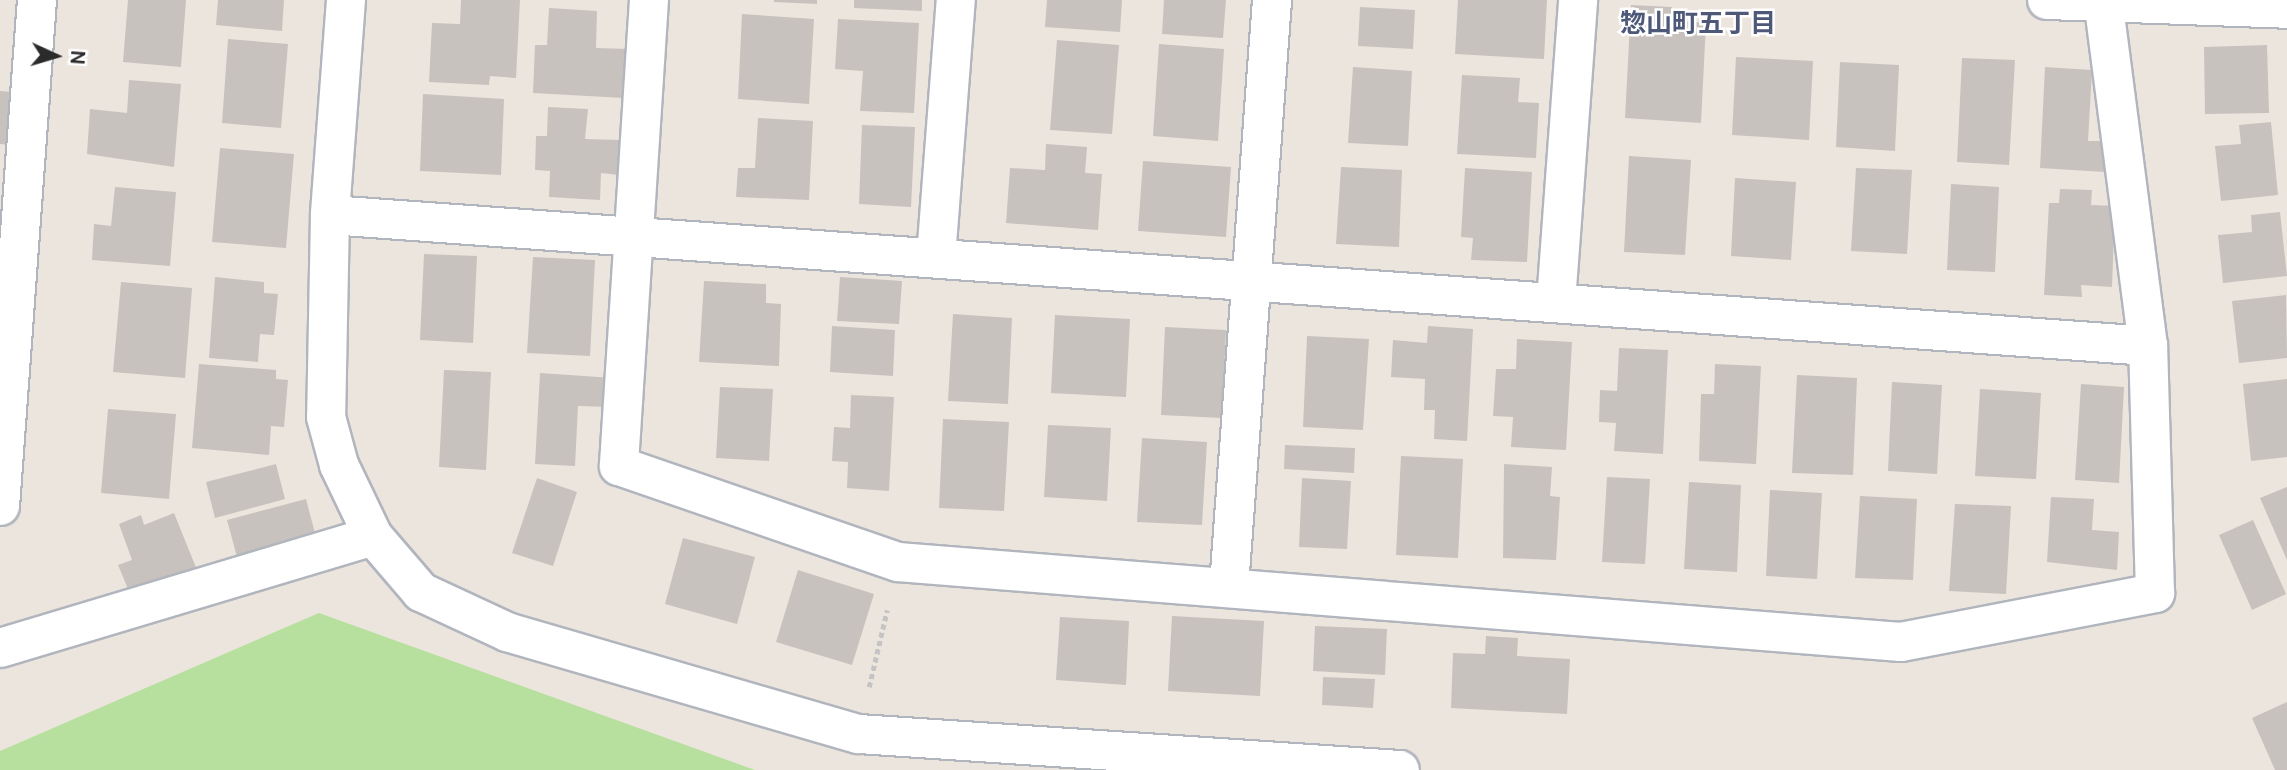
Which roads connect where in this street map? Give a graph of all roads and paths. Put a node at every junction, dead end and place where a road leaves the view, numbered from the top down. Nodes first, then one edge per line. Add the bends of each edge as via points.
1 (37, 0) edge
2 (346, 0) edge
3 (649, 0) edge
4 (956, 0) edge
5 (1272, 0) edge
6 (1577, 0) edge
7 (2047, 0) edge
8 (2103, 1) edge
9 (2287, 9) edge
10 (12, 176) edge
11 (330, 215) junction
12 (632, 236) junction
13 (936, 257) junction
14 (1251, 280) junction
15 (1556, 302) junction
16 (2148, 346) junction
17 (0, 495) edge
18 (373, 536) junction
19 (898, 562) junction
20 (1229, 586) junction
21 (0, 648) edge
22 (859, 734) junction
23 (1401, 770) edge

1 - 10 street
2 - 11 street
3 - 12 street
4 - 13 street
5 - 14 street
6 - 15 street
7 - 8 street
8 - 9 street
8 - 16 street
10 - 17 street
11 - 12 street
11 - 18 street via 326,417 339,465
12 - 13 street
12 - 19 street via 619,467
13 - 14 street
14 - 15 street
14 - 20 street
15 - 16 street
16 - 20 street via 2155,593 1900,642
18 - 21 street
18 - 22 street via 421,592 506,632
19 - 20 street
19 - 22 path
22 - 23 street

